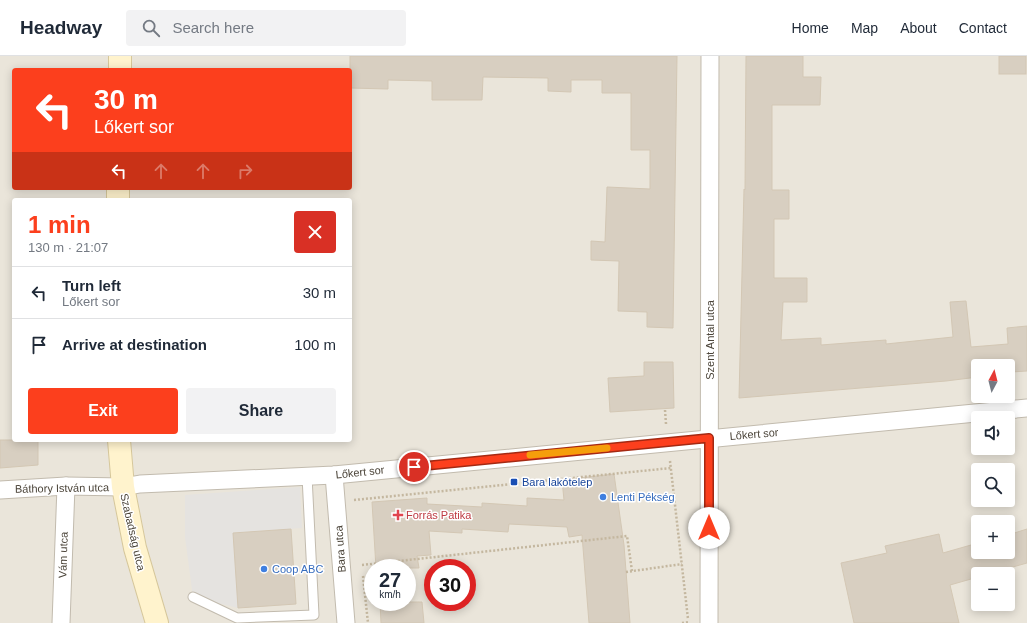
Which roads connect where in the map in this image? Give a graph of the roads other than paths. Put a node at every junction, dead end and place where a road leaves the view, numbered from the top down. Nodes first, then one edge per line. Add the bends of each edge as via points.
1 (120, 56) edge
2 (710, 56) edge
3 (120, 68) edge
4 (1027, 408) edge
5 (709, 438) junction
6 (119, 442) edge
7 (334, 475) junction
8 (307, 476) junction
9 (66, 486) junction
10 (123, 487) junction
11 (0, 490) edge
12 (193, 598) dead end
13 (61, 623) edge
14 (157, 623) edge
15 (346, 623) edge
16 (709, 623) edge

1 - 3 main road
2 - 5 street, Szent Antal utca
4 - 5 street, Lőkert sor
5 - 7 street, Lőkert sor
5 - 16 street, Szent Antal utca
6 - 10 main road, Szabadság utca
7 - 8 street, Lőkert sor
7 - 15 street, Bara utca
8 - 10 street, Lőkert sor
8 - 12 lane via 314,616 237,618
9 - 10 street, Báthory István utca
9 - 11 street, Báthory István utca
9 - 13 street, Vám utca
10 - 14 main road, Szabadság utca via 136,548

